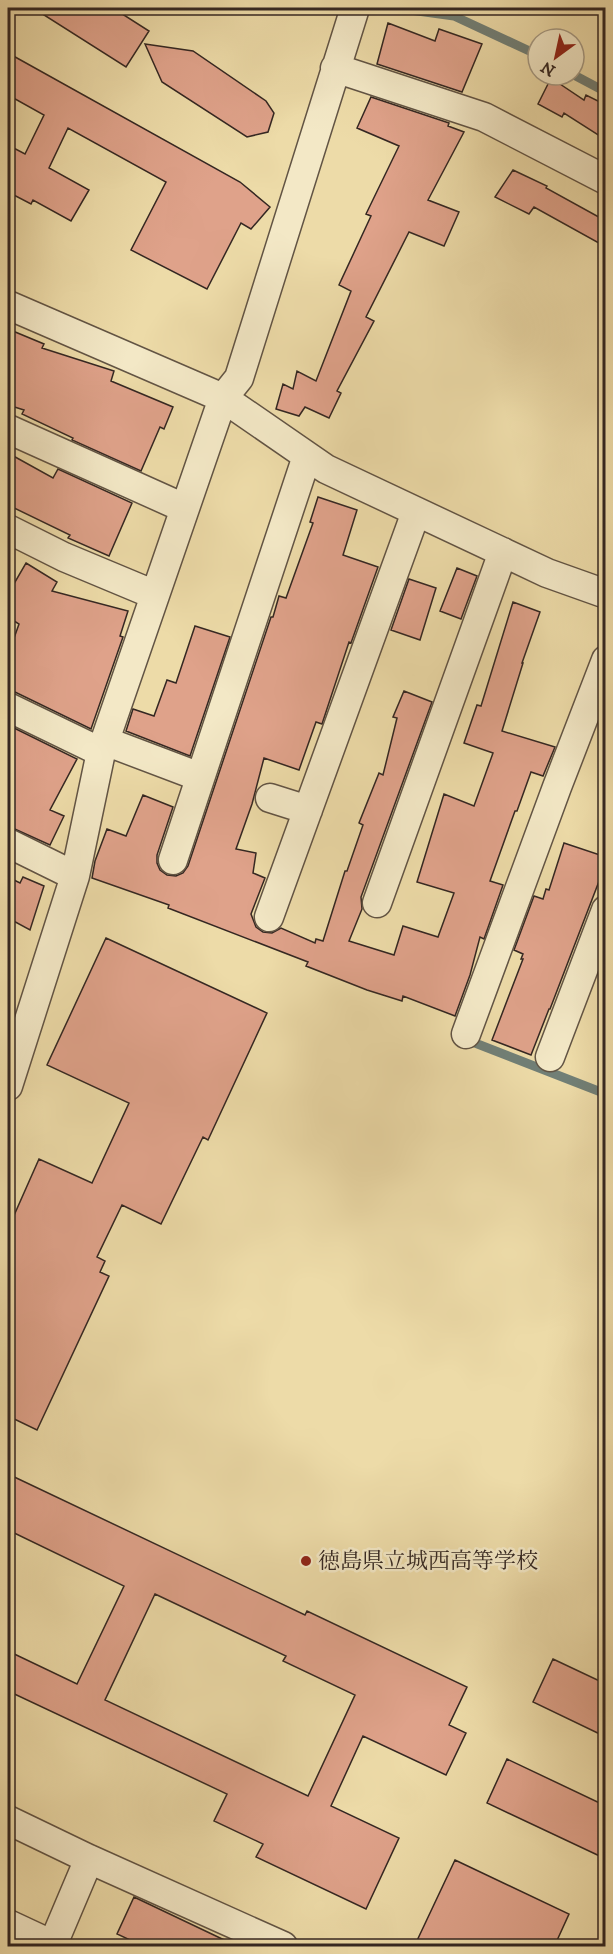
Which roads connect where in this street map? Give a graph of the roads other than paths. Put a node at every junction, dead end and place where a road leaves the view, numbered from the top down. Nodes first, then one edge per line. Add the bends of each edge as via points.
1 (355, 8) edge
2 (335, 68) junction
3 (606, 180) edge
4 (8, 305) edge
5 (223, 398) junction
6 (8, 429) edge
7 (307, 456) junction
8 (184, 508) junction
9 (416, 512) junction
10 (8, 529) edge
11 (503, 552) junction
12 (606, 594) edge
13 (155, 595) junction
14 (606, 660) edge
15 (8, 706) edge
16 (103, 746) junction
17 (201, 777) junction
18 (270, 798) dead end
19 (308, 810) junction
20 (8, 843) edge
21 (173, 860) dead end
22 (75, 876) junction
23 (377, 903) dead end
24 (606, 910) edge
25 (269, 917) dead end
26 (466, 1034) dead end
27 (550, 1057) dead end
28 (8, 1086) edge
29 (8, 1820) edge
30 (89, 1859) junction
31 (8, 1924) edge
32 (59, 1944) edge
33 (283, 1947) edge

1 - 2 street
2 - 3 street via 484,117
2 - 5 street via 239,378
4 - 5 street
5 - 7 street
5 - 8 street
6 - 8 street
7 - 9 street
7 - 17 street
8 - 13 street
9 - 11 street
9 - 19 street
10 - 13 street
11 - 12 street
11 - 23 street
13 - 16 street
14 - 26 street
15 - 16 street
16 - 17 street
16 - 22 street
17 - 21 street
18 - 19 street
19 - 25 street via 276,866
20 - 22 street
22 - 28 street
24 - 27 street
29 - 30 street
30 - 32 street
30 - 33 street
31 - 32 street

